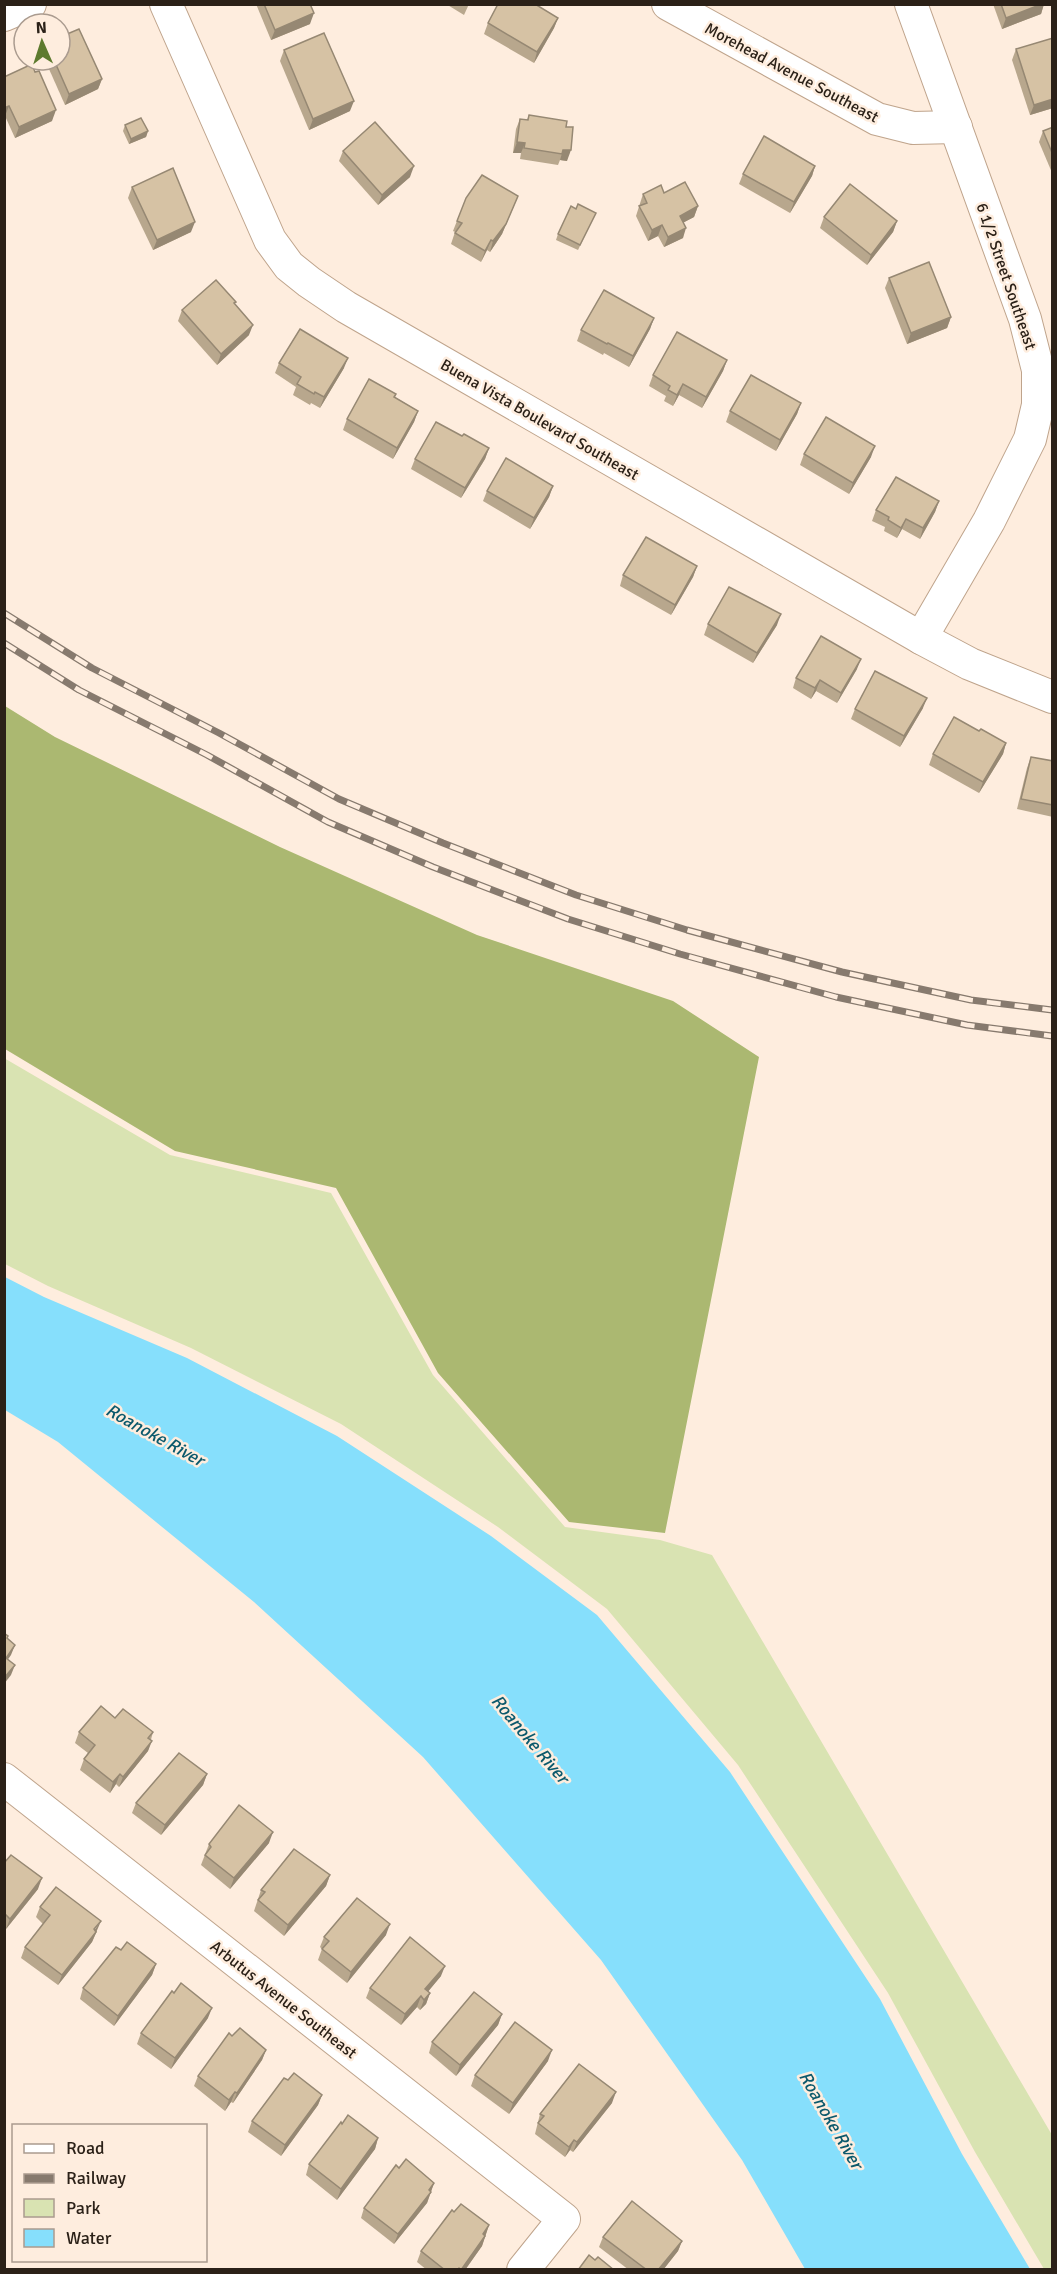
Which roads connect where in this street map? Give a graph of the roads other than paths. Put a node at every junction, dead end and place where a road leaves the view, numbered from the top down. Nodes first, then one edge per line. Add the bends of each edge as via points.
1 (30, 4) edge
2 (166, 4) edge
3 (668, 4) edge
4 (911, 4) edge
5 (4, 15) edge
6 (956, 127) junction
7 (921, 638) junction
8 (1053, 697) edge
9 (4, 1779) edge
10 (523, 2270) edge

1 - 5 street
2 - 7 street, Buena Vista Boulevard Southeast via 270,240 302,277 356,313
3 - 6 street, Morehead Avenue Southeast via 877,119 913,128
4 - 6 street, 6 1/2 Street Southeast
6 - 7 street, 6 1/2 Street Southeast via 1025,319 1038,370 1038,405 1030,439 989,521
7 - 8 street, Buena Vista Boulevard Southeast via 970,664
9 - 10 street, Arbutus Avenue Southeast via 564,2219

